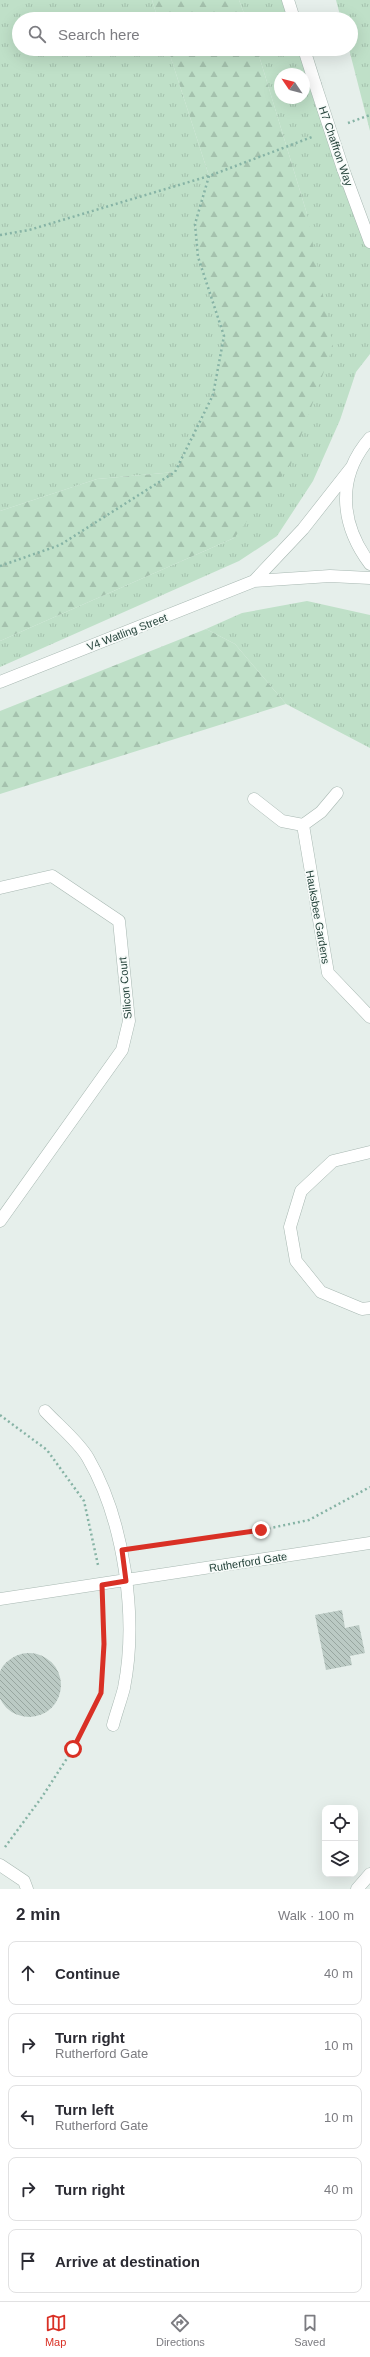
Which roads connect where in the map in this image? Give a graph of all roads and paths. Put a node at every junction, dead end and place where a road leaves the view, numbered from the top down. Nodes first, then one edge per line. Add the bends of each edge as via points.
1 (288, 0) edge
2 (292, 12) edge
3 (306, 56) edge
4 (370, 115) edge
5 (341, 126) dead end
6 (319, 134) dead end
7 (209, 176) junction
8 (0, 235) edge
9 (370, 242) edge
10 (370, 430) edge
11 (370, 438) edge
12 (361, 448) junction
13 (351, 468) junction
14 (370, 564) edge
15 (0, 566) edge
16 (370, 578) edge
17 (254, 581) junction
18 (0, 682) edge
19 (337, 793) dead end
20 (254, 799) dead end
21 (303, 825) junction
22 (0, 888) edge
23 (370, 1017) edge
24 (370, 1152) edge
25 (0, 1221) edge
26 (370, 1308) edge
27 (45, 1411) dead end
28 (0, 1415) edge
29 (370, 1487) edge
30 (370, 1543) edge
31 (122, 1550) junction
32 (96, 1555) junction
33 (126, 1581) junction
34 (102, 1585) junction
35 (0, 1599) edge
36 (113, 1726) dead end
37 (5, 1848) dead end
38 (0, 1865) edge
39 (370, 1874) edge
40 (27, 1889) edge
41 (357, 1889) edge

1 - 2 street
3 - 9 street, H7 Chaffron Way, bridge
4 - 5 path
6 - 7 path
7 - 8 path via 29,230
7 - 15 path via 195,224 198,258 224,336 212,395 175,472 60,545
10 - 12 street
11 - 12 street
12 - 13 street
13 - 14 street via 346,488 350,530
13 - 17 street, V4 Watling Street via 303,529
16 - 17 street, V4 Watling Street via 330,576
17 - 18 street, V4 Watling Street
19 - 21 street via 321,812
20 - 21 street via 282,821
21 - 23 street, Hauksbee Gardens via 328,973
22 - 25 street, Silicon Court via 52,876 119,920 129,1021 122,1050
24 - 26 street via 333,1161 301,1191 290,1227 296,1261 321,1292 362,1309
27 - 31 street via 88,1456 111,1507
28 - 32 path via 47,1450 84,1501
29 - 31 path via 309,1520 261,1530
30 - 33 street, Rutherford Gate
31 - 32 path
31 - 33 street
32 - 34 path
33 - 34 street, Rutherford Gate
33 - 36 street via 129,1638 124,1687
34 - 35 street, Rutherford Gate
34 - 37 path via 104,1644 101,1693 73,1749
38 - 40 street via 24,1881
39 - 41 street

